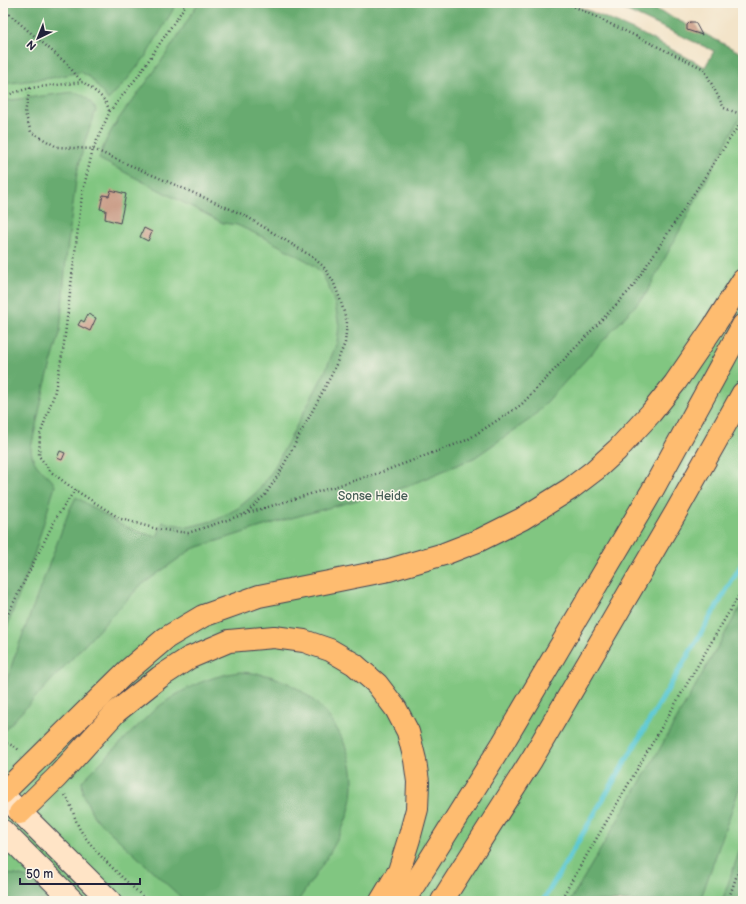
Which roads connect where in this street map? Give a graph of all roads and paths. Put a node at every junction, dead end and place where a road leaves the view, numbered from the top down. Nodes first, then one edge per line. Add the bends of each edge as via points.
1 (187, 3) edge
2 (567, 3) edge
3 (3, 9) edge
4 (83, 82) junction
5 (30, 88) junction
6 (3, 96) edge
7 (110, 112) junction
8 (743, 115) edge
9 (743, 120) edge
10 (93, 149) junction
11 (743, 280) edge
12 (743, 324) edge
13 (743, 393) edge
14 (75, 490) junction
15 (245, 514) junction
16 (743, 588) edge
17 (3, 624) edge
18 (3, 742) edge
19 (32, 763) junction
20 (52, 782) junction
21 (3, 794) edge
22 (20, 813) junction
23 (3, 831) edge
24 (743, 857) edge
25 (72, 901) edge
26 (110, 901) edge
27 (147, 901) edge
28 (381, 901) edge
29 (404, 901) edge
30 (442, 901) edge
31 (560, 901) edge
32 (728, 901) edge

1 - 7 path via 138,76
2 - 8 path via 704,69 724,108
3 - 4 path via 66,63
4 - 5 path
4 - 7 path via 108,104
5 - 6 path
5 - 10 path via 25,112 31,132 57,147
7 - 10 path
9 - 15 path via 631,289 521,405 467,440 379,473
10 - 14 path via 82,195 63,351 54,395 40,435 39,456 51,472
10 - 15 path via 244,215 311,256 323,266 333,281 347,322 345,343 332,374 279,474 265,495
11 - 19 highway via 710,332 651,413 611,455 570,489 522,519 444,554 389,570 259,596 203,616 166,638 126,672
12 - 29 highway via 628,532 503,742
13 - 30 highway via 532,758
14 - 15 path via 121,519 157,530 188,533
14 - 17 path via 56,518
16 - 31 path
18 - 19 path via 14,746
19 - 21 highway
20 - 22 highway
20 - 27 path via 66,797 80,830
20 - 28 highway via 116,712 189,658 229,641 274,637 304,641 330,650 354,664 378,684 396,709 408,732 415,760 418,782 417,809 410,839 399,871
21 - 22 main road
22 - 23 main road
22 - 26 main road
23 - 25 main road
24 - 32 path

